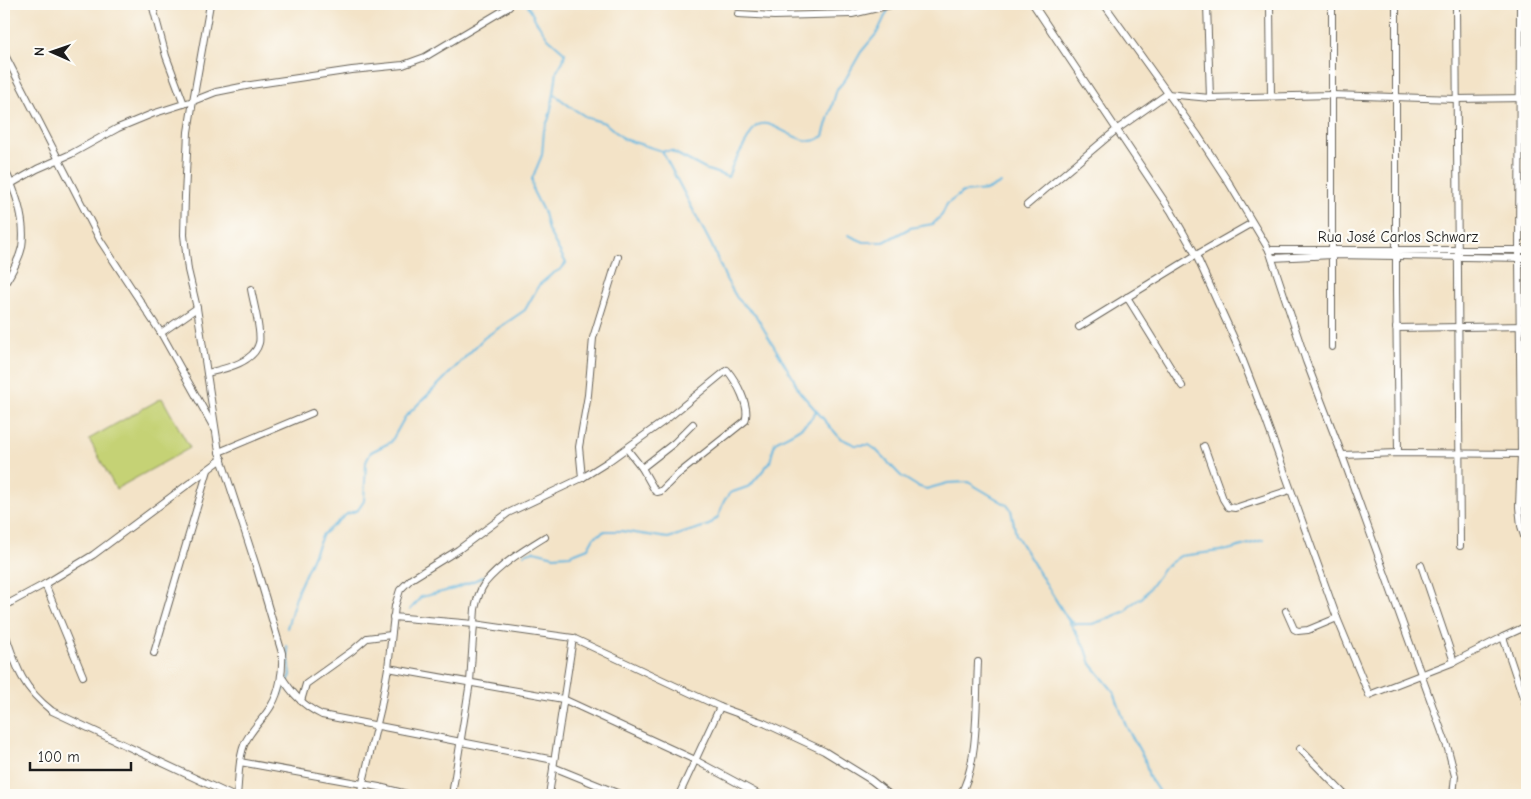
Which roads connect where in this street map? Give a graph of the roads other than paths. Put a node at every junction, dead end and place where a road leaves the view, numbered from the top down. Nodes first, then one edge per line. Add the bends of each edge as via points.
1 (152, 4) edge
2 (210, 4) edge
3 (895, 4) edge
4 (1032, 4) edge
5 (1104, 4) edge
6 (1208, 4) edge
7 (1270, 4) edge
8 (1332, 4) edge
9 (1396, 4) edge
10 (1456, 4) edge
11 (1520, 4) edge
12 (509, 7) dead end
13 (738, 14) dead end
14 (4, 54) edge
15 (1167, 94) junction
16 (1332, 95) junction
17 (1271, 96) junction
18 (1396, 97) junction
19 (1210, 98) junction
20 (1455, 98) junction
21 (1524, 98) edge
22 (193, 101) junction
23 (184, 104) junction
24 (1116, 130) junction
25 (60, 160) junction
26 (4, 168) edge
27 (11, 184) junction
28 (4, 188) edge
29 (1524, 197) edge
30 (1027, 205) dead end
31 (1252, 223) junction
32 (1268, 250) junction
33 (1519, 250) junction
34 (1527, 250) edge
35 (1333, 252) junction
36 (1396, 253) junction
37 (1458, 254) junction
38 (1196, 255) junction
39 (618, 256) dead end
40 (1272, 258) junction
41 (1519, 258) junction
42 (1527, 258) edge
43 (4, 285) edge
44 (251, 289) dead end
45 (1127, 297) junction
46 (197, 308) junction
47 (1524, 326) edge
48 (1079, 327) dead end
49 (1459, 327) junction
50 (1396, 328) junction
51 (160, 333) junction
52 (1332, 346) dead end
53 (207, 373) junction
54 (1182, 386) dead end
55 (1524, 389) edge
56 (312, 413) dead end
57 (693, 424) dead end
58 (216, 432) junction
59 (1204, 446) dead end
60 (627, 448) junction
61 (219, 452) junction
62 (1398, 453) junction
63 (1458, 453) junction
64 (1524, 454) edge
65 (1342, 455) junction
66 (222, 459) junction
67 (642, 468) junction
68 (208, 470) junction
69 (582, 478) junction
70 (1290, 490) junction
71 (545, 537) dead end
72 (1460, 546) dead end
73 (1527, 546) edge
74 (1421, 565) dead end
75 (45, 584) junction
76 (4, 606) edge
77 (1286, 611) dead end
78 (393, 617) junction
79 (1337, 618) junction
80 (474, 624) junction
81 (1527, 626) edge
82 (4, 630) edge
83 (391, 635) junction
84 (1503, 637) junction
85 (573, 638) junction
86 (154, 653) dead end
87 (978, 662) dead end
88 (1454, 662) junction
89 (388, 668) junction
90 (1422, 674) junction
91 (83, 676) dead end
92 (281, 676) junction
93 (470, 682) junction
94 (563, 699) junction
95 (301, 702) junction
96 (720, 707) junction
97 (1527, 709) edge
98 (377, 727) junction
99 (462, 742) junction
100 (1300, 749) dead end
101 (695, 760) junction
102 (240, 762) junction
103 (553, 764) junction
104 (362, 784) junction
105 (231, 795) edge
106 (237, 795) edge
107 (360, 795) edge
108 (410, 795) edge
109 (452, 795) edge
110 (549, 795) edge
111 (622, 795) edge
112 (679, 795) edge
113 (760, 795) edge
114 (890, 795) edge
115 (960, 795) edge
116 (1344, 795) edge
117 (1454, 795) edge

1 - 23 street via 166,56
2 - 22 street
3 - 13 street via 852,14
4 - 24 street
5 - 15 street
6 - 19 street
7 - 17 street
8 - 16 street
9 - 18 street
10 - 20 street
11 - 21 street
12 - 22 street via 425,57 403,65 251,84
14 - 25 street
15 - 19 street
15 - 24 street
15 - 31 street via 1197,134
16 - 17 street
16 - 18 street
16 - 35 street
17 - 19 street
18 - 20 street
18 - 36 street
20 - 21 street
20 - 37 street
21 - 29 street
22 - 23 street
22 - 46 street via 188,132 184,235
23 - 25 street via 123,126
24 - 30 street
24 - 38 street via 1171,211
25 - 27 street
25 - 51 street via 100,240
26 - 27 street
27 - 28 street
27 - 43 street via 22,236 18,258
29 - 33 street
31 - 32 street
31 - 38 street
32 - 35 street, Rua José Carlos Schwarz
32 - 40 street
33 - 34 street, Rua José Carlos Schwarz
33 - 37 street, Rua José Carlos Schwarz
33 - 41 street
35 - 36 street, Rua José Carlos Schwarz
35 - 40 street, Rua José Carlos Schwarz
35 - 52 street
36 - 37 street, Rua José Carlos Schwarz
36 - 50 street
37 - 41 street, Rua José Carlos Schwarz
37 - 49 street
38 - 45 street
38 - 70 street via 1237,345
39 - 69 street via 593,338 579,447
40 - 65 street
41 - 42 street, Rua José Carlos Schwarz
41 - 47 street
44 - 53 street via 260,335 257,348 238,363
45 - 48 street
45 - 54 street
46 - 51 street
46 - 53 street
47 - 49 street
47 - 55 street
49 - 50 street
49 - 63 street
50 - 62 street
51 - 58 street
53 - 58 street
55 - 64 street
56 - 61 street
57 - 67 street
58 - 61 street
59 - 70 street via 1228,507 1235,508
60 - 67 street
60 - 67 street via 727,370 740,389 747,414 742,425 677,475 662,491 655,490
60 - 69 street
61 - 66 street
62 - 63 street
62 - 65 street
63 - 64 street
63 - 72 street
64 - 73 street via 1519,518
65 - 90 street
66 - 68 street
66 - 92 street via 282,653
68 - 75 street via 110,543
68 - 86 street
69 - 78 street via 508,513 411,579 400,590
70 - 79 street
71 - 80 street via 516,556 484,584 475,609
74 - 88 street
75 - 76 street
75 - 91 street
77 - 79 street via 1298,631
78 - 80 street
78 - 83 street
79 - 90 street via 1369,695
80 - 85 street
80 - 93 street
81 - 84 street
82 - 105 street via 26,686 52,712
83 - 89 street
83 - 95 street via 367,638 306,684
84 - 88 street
84 - 97 street
85 - 94 street
85 - 96 street
87 - 115 street via 973,758 967,783
88 - 90 street
89 - 93 street
89 - 98 street
90 - 117 street via 1452,763
92 - 95 street
92 - 102 street via 272,706 244,744
93 - 94 street
93 - 99 street
94 - 101 street
94 - 103 street
95 - 98 street via 322,715
96 - 101 street
96 - 114 street via 824,751
98 - 99 street
98 - 104 street
99 - 103 street
99 - 109 street
100 - 116 street
101 - 112 street
101 - 113 street
102 - 104 street
102 - 106 street
103 - 110 street
103 - 111 street
104 - 107 street
104 - 108 street

